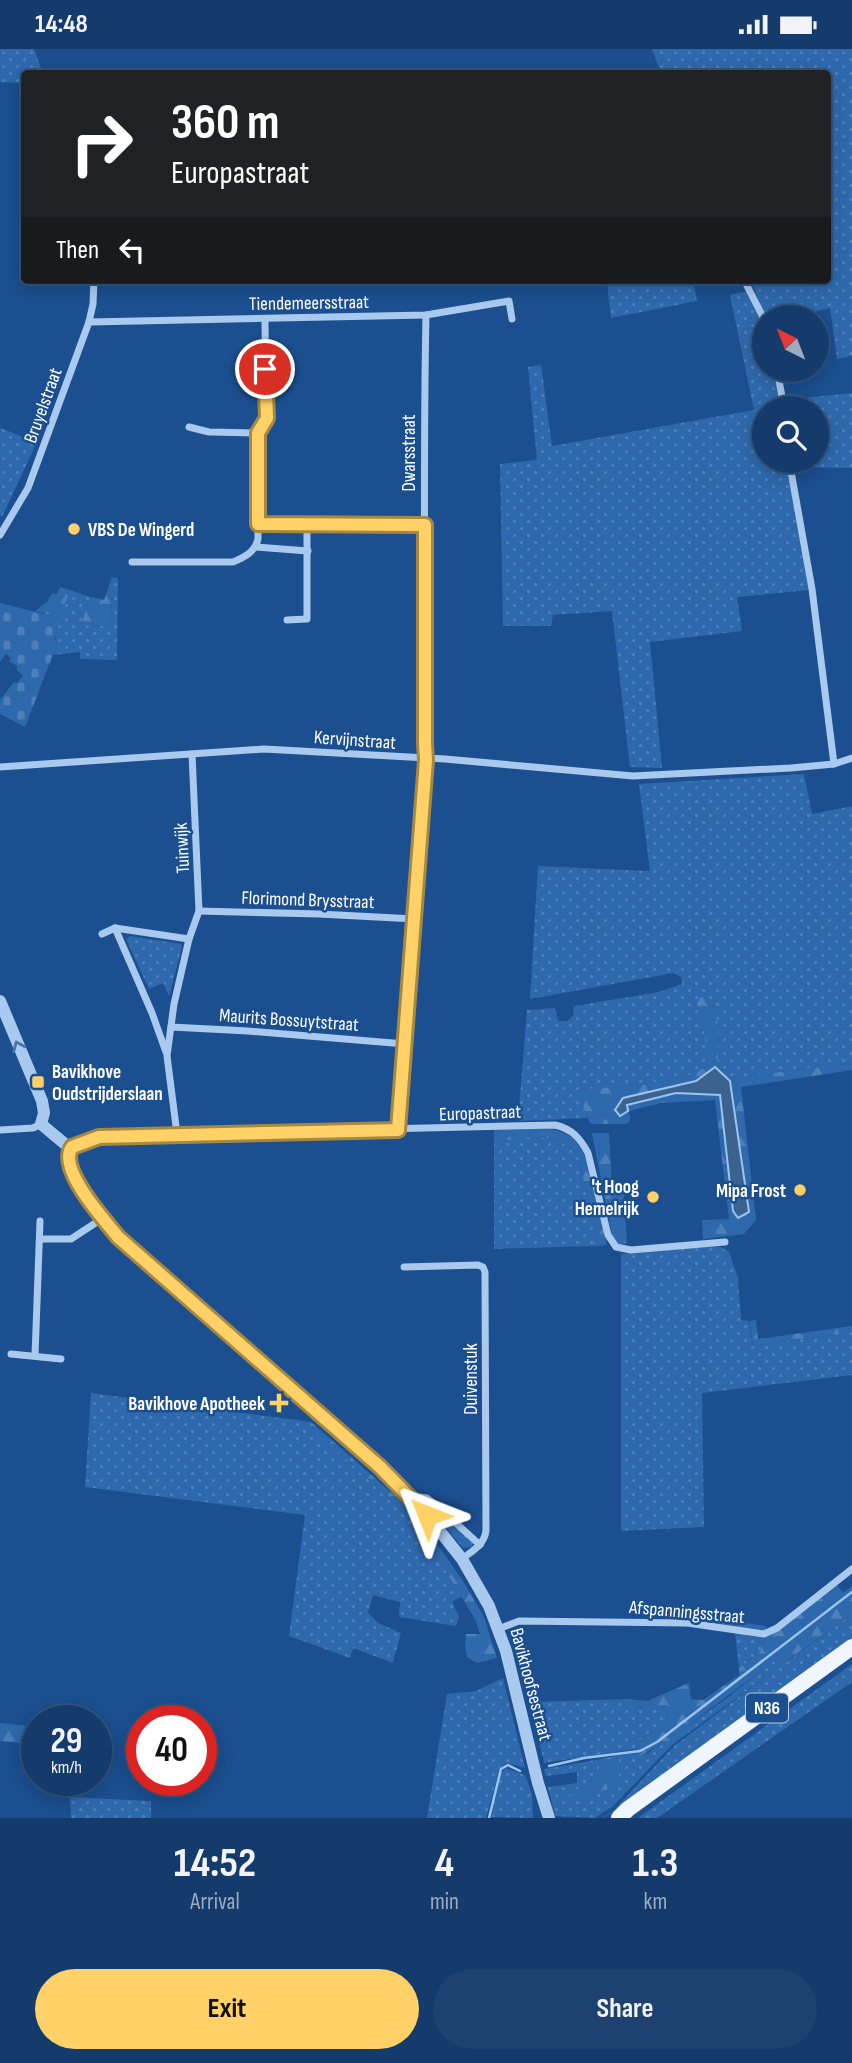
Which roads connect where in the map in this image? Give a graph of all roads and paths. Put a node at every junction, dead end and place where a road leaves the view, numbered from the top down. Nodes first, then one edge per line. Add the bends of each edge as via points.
1 (94, 284) edge
2 (746, 284) edge
3 (757, 305) edge
4 (426, 315) junction
5 (265, 319) junction
6 (512, 319) dead end
7 (89, 322) junction
8 (189, 427) dead end
9 (258, 433) junction
10 (791, 473) edge
11 (258, 524) junction
12 (425, 525) junction
13 (307, 533) dead end
14 (0, 534) edge
15 (256, 547) junction
16 (308, 551) junction
17 (132, 562) dead end
18 (287, 619) dead end
19 (192, 754) junction
20 (852, 758) edge
21 (426, 760) junction
22 (834, 764) junction
23 (0, 767) edge
24 (199, 911) junction
25 (415, 919) junction
26 (115, 928) junction
27 (102, 934) dead end
28 (188, 939) junction
29 (0, 1001) edge
30 (171, 1027) junction
31 (405, 1044) junction
32 (167, 1056) junction
33 (41, 1124) junction
34 (0, 1130) edge
35 (398, 1130) junction
36 (177, 1134) junction
37 (71, 1149) junction
38 (103, 1218) junction
39 (40, 1221) dead end
40 (40, 1239) junction
41 (725, 1242) dead end
42 (404, 1267) dead end
43 (10, 1354) dead end
44 (35, 1356) junction
45 (61, 1359) dead end
46 (408, 1496) junction
47 (480, 1545) junction
48 (461, 1559) junction
49 (852, 1569) edge
50 (498, 1629) junction
51 (852, 1647) edge
52 (538, 1783) junction
53 (623, 1813) edge
54 (541, 1818) edge
55 (549, 1818) edge
56 (611, 1818) edge

1 - 7 street, Bruyelstraat
2 - 3 street
4 - 5 street, Tiendemeersstraat
4 - 6 street, Tiendemeersstraat via 509,301
4 - 12 street, Dwarsstraat
5 - 7 street, Tiendemeersstraat
5 - 9 street via 267,418
7 - 14 street, Bruyelstraat via 28,488
8 - 9 street
9 - 11 street
10 - 22 street via 812,589
11 - 12 street
11 - 15 street
12 - 21 street, Dwarsstraat
13 - 16 street
15 - 16 street
15 - 17 street via 233,562
16 - 18 street via 307,619
19 - 21 street, Kervijnstraat via 264,749
19 - 23 street, Kervijnstraat
19 - 24 street, Tuinwijk
20 - 22 street, Kervijnstraat
21 - 22 street, Kervijnstraat via 633,776
21 - 25 street, Dwarsstraat
24 - 25 street, Florimond Brysstraat
24 - 28 street, Tuinwijk
25 - 31 street, Dwarsstraat
26 - 27 street
26 - 28 street
26 - 32 street, Tuinwijk
28 - 30 street, Tuinwijk
33 -> 29 street via 43,1101
30 - 31 street, Maurits Bossuytstraat
30 - 32 street, Tuinwijk
31 - 35 street, Dwarsstraat
32 - 36 street, Tuinwijk
33 - 34 street
33 - 37 street
35 - 36 street, Europastraat
35 - 41 street, Europastraat via 569,1128 588,1153 615,1247 631,1250
36 - 37 street, Europastraat via 99,1137
37 - 38 street, Bavikhoofsestraat via 72,1171
38 - 40 street via 71,1239
38 - 46 street, Bavikhoofsestraat via 136,1254
39 - 40 street
40 - 44 street
42 - 47 street, Duivenstuk via 478,1265 485,1272 486,1531
43 - 44 street
44 - 45 street
46 - 47 street, Bavikhoofsestraat via 427,1498
46 - 48 street, Bavikhoofsestraat
47 - 48 street
48 - 50 street, Bavikhoofsestraat
49 - 50 street, Afspanningsstraat via 764,1635 688,1623 638,1621 519,1621
50 - 52 street, Bavikhoofsestraat
51 - 53 main road, N36
52 - 54 street, Bavikhoofsestraat
52 - 55 street, Bavikhoofsestraat
53 - 56 main road, N36

